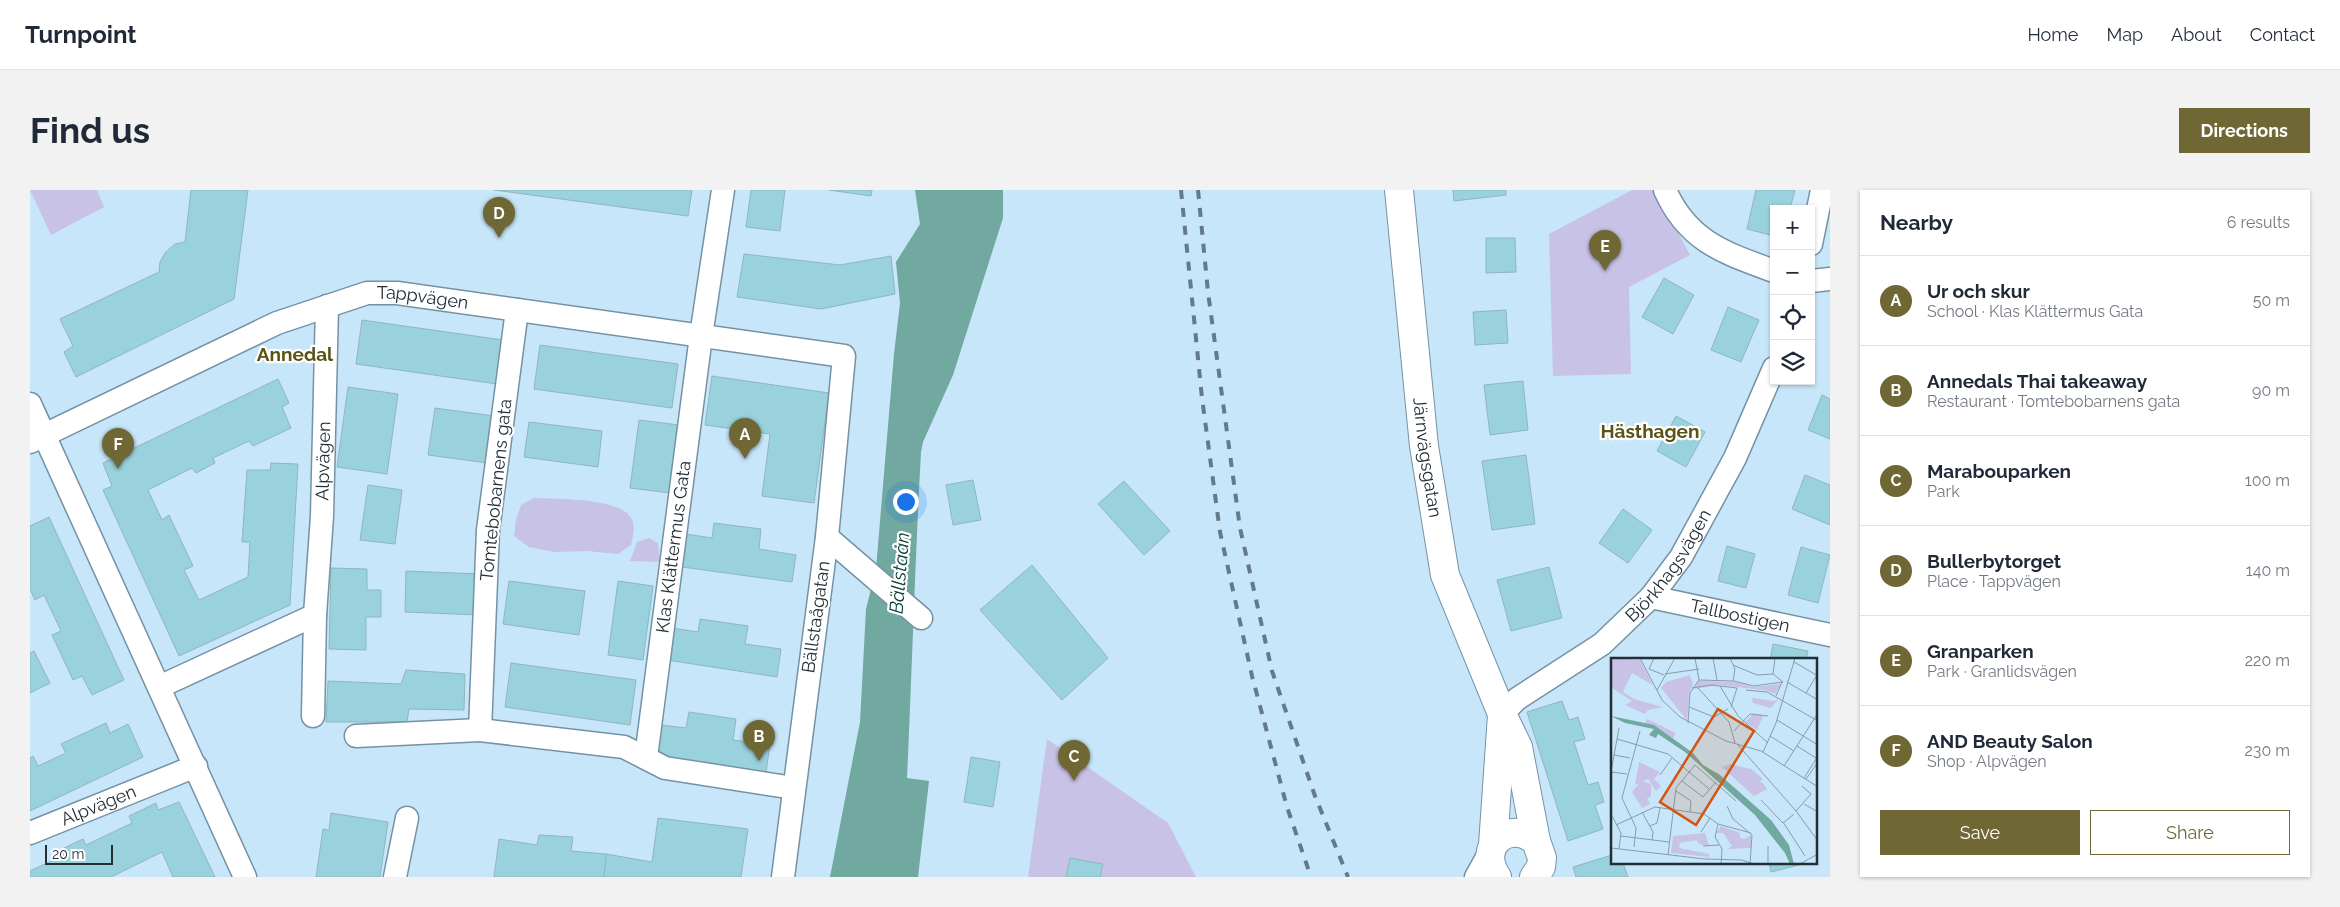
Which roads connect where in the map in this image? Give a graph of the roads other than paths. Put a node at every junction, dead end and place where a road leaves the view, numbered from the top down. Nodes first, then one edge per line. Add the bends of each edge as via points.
1 (723, 190) edge
2 (1399, 190) edge
3 (1665, 190) edge
4 (1822, 190) edge
5 (1815, 224) edge
6 (1770, 270) edge
7 (1830, 280) edge
8 (1815, 281) edge
9 (327, 306) junction
10 (516, 310) junction
11 (701, 336) junction
12 (844, 356) joint
13 (1770, 377) edge
14 (30, 404) edge
15 (37, 438) edge
16 (827, 537) junction
17 (1651, 597) junction
18 (316, 615) junction
19 (921, 618) dead end
20 (1830, 635) edge
21 (159, 687) junction
22 (1502, 714) junction
23 (313, 716) dead end
24 (480, 730) junction
25 (356, 736) dead end
26 (646, 757) junction
27 (196, 766) junction
28 (794, 788) junction
29 (407, 818) dead end
30 (30, 833) edge
31 (1494, 858) edge
32 (1539, 866) edge
33 (245, 877) edge
34 (395, 877) edge
35 (783, 877) edge
36 (1476, 877) edge

1 - 11 street, Klas Klättermus Gata
2 - 22 street, Järnvägsgatan via 1424,446 1445,575
3 - 6 street via 1692,231 1724,253
4 - 5 street
7 - 8 street
9 - 10 street, Tappvägen via 367,293 398,293
9 - 15 street, Tappvägen via 275,324
9 - 18 street, Alpvägen
10 - 11 street, Tappvägen
10 - 24 street, Tomtebobarnens gata via 488,530
11 - 12 street, Tappvägen
11 - 26 street, Klas Klättermus Gata
12 - 16 street, Bällstaågatan
13 - 17 street, Björkhagsvägen via 1735,458 1681,557
14 - 15 street
15 - 21 street
16 - 19 street
16 - 28 street, Bällstaågatan
17 - 20 street, Tallbostigen
17 - 22 street, Björkhagsvägen via 1602,644 1518,699
18 - 21 street
18 - 23 street, Alpvägen
21 - 27 street
22 - 31 street, Järnvägsgatan
22 - 32 street, Järnvägsgatan via 1518,747
24 - 25 street
24 - 26 street via 624,747
26 - 28 street via 664,768
27 - 30 street, Alpvägen
27 - 33 street
28 - 35 street, Bällstaågatan
29 - 34 street
31 - 32 street, Järnvägsgatan via 1500,838 1514,832 1529,835
31 - 36 street

